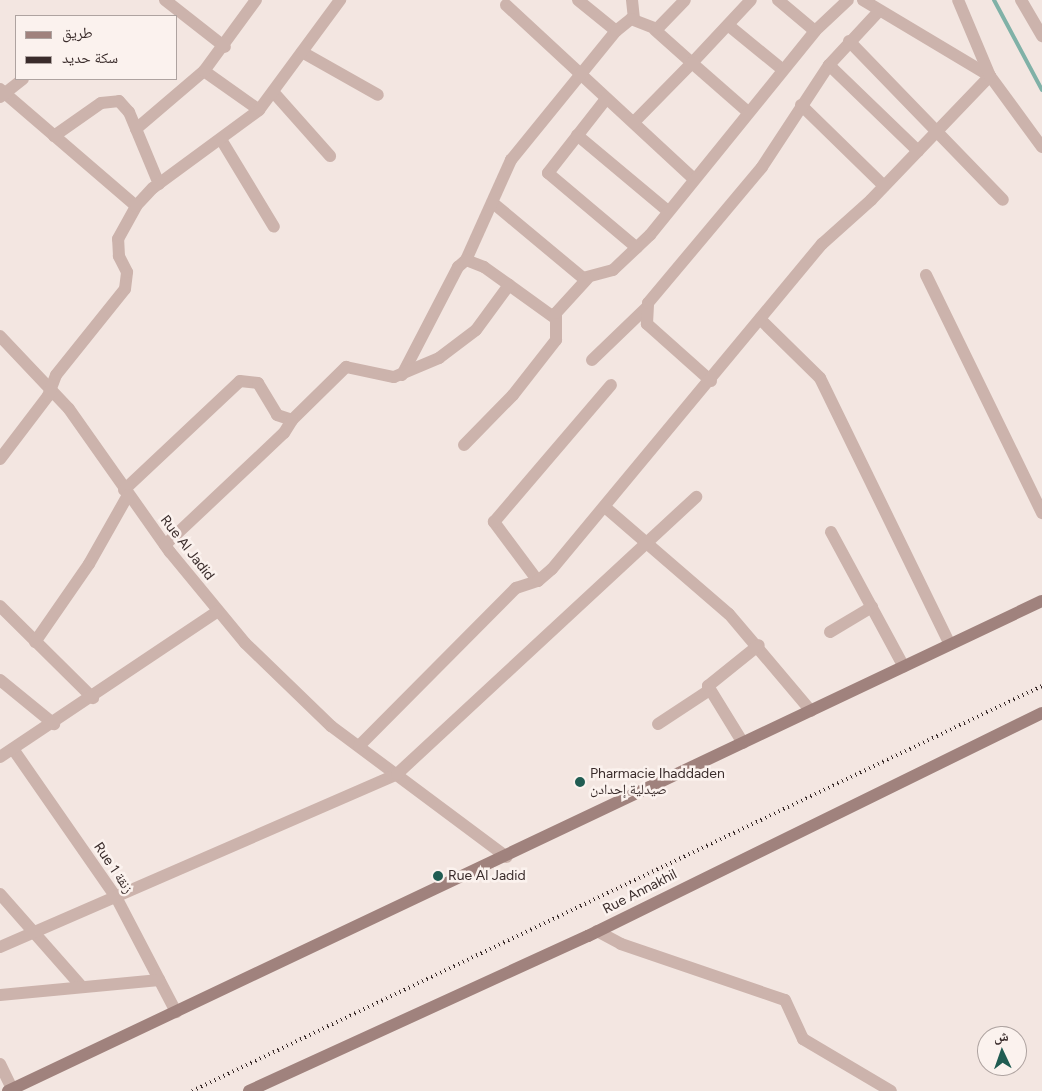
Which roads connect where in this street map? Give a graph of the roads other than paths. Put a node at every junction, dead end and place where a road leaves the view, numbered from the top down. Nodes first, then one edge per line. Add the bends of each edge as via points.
1 (165, 0) edge
2 (256, 0) edge
3 (340, 0) edge
4 (578, 0) edge
5 (632, 0) edge
6 (685, 0) edge
7 (751, 0) edge
8 (778, 0) edge
9 (848, 0) edge
10 (863, 0) edge
11 (958, 0) edge
12 (1021, 0) edge
13 (505, 2) edge
14 (879, 11) junction
15 (634, 19) junction
16 (728, 25) junction
17 (655, 30) junction
18 (616, 31) junction
19 (815, 31) junction
20 (1042, 36) edge
21 (849, 42) junction
22 (225, 48) junction
23 (302, 52) junction
24 (692, 63) junction
25 (829, 65) junction
26 (783, 70) junction
27 (204, 71) junction
28 (581, 73) junction
29 (990, 76) junction
30 (22, 80) edge
31 (2, 94) edge
32 (275, 94) junction
33 (378, 95) dead end
34 (606, 100) junction
35 (801, 105) junction
36 (259, 110) junction
37 (748, 112) junction
38 (634, 122) junction
39 (136, 129) junction
40 (937, 132) junction
41 (577, 135) junction
42 (54, 136) junction
43 (222, 141) junction
44 (1042, 147) edge
45 (918, 151) junction
46 (330, 156) dead end
47 (693, 178) junction
48 (159, 184) junction
49 (884, 186) junction
50 (1003, 200) dead end
51 (493, 203) junction
52 (136, 206) junction
53 (668, 211) junction
54 (274, 227) dead end
55 (637, 248) junction
56 (466, 260) junction
57 (926, 275) dead end
58 (588, 278) junction
59 (510, 285) junction
60 (646, 308) junction
61 (555, 318) junction
62 (760, 319) junction
63 (0, 336) edge
64 (592, 360) dead end
65 (402, 375) junction
66 (711, 381) junction
67 (611, 385) dead end
68 (49, 390) junction
69 (292, 420) junction
70 (464, 445) dead end
71 (0, 459) edge
72 (126, 493) junction
73 (696, 497) dead end
74 (606, 508) junction
75 (1042, 513) edge
76 (831, 532) dead end
77 (648, 544) junction
78 (165, 545) junction
79 (538, 581) junction
80 (1042, 601) edge
81 (0, 606) edge
82 (872, 607) junction
83 (218, 611) junction
84 (830, 632) dead end
85 (35, 642) junction
86 (950, 644) junction
87 (759, 646) junction
88 (904, 667) junction
89 (0, 680) edge
90 (708, 691) junction
91 (93, 698) junction
92 (811, 711) junction
93 (1042, 713) edge
94 (54, 724) junction
95 (658, 724) dead end
96 (743, 743) junction
97 (359, 746) junction
98 (13, 749) junction
99 (0, 757) edge
100 (397, 774) junction
101 (508, 857) junction
102 (0, 894) edge
103 (116, 897) junction
104 (597, 931) junction
105 (32, 934) junction
106 (0, 947) edge
107 (159, 980) junction
108 (81, 986) junction
109 (0, 995) edge
110 (176, 1012) junction
111 (0, 1064) edge
112 (10, 1090) edge
113 (249, 1091) edge
114 (892, 1091) edge

1 - 22 street
2 - 22 street
3 - 23 street
4 - 18 street
5 - 15 street
6 - 17 street
7 - 16 street
8 - 19 street
9 - 19 street
10 - 14 street
11 - 29 street
12 - 20 street
13 - 28 street
14 - 21 street
14 - 29 street
15 - 17 street
15 - 18 street
16 - 24 street
16 - 26 street
17 - 24 street
18 - 28 street
19 - 26 street
21 - 25 street
21 - 40 street
22 - 27 street
23 - 32 street
23 - 33 street
24 - 37 street
24 - 38 street
25 - 35 street
25 - 45 street
26 - 37 street
27 - 36 street
27 - 39 street
28 - 34 street
28 - 51 street via 511,160
29 - 40 street
29 - 44 street
30 - 31 street
31 - 42 street
32 - 36 street
32 - 46 street
34 - 38 street
34 - 41 street
35 - 49 street
35 - 60 street via 762,166
36 - 43 street
37 - 47 street
38 - 47 street
39 - 42 street via 124,104 109,100
39 - 48 street
40 - 45 street
40 - 50 street
41 - 53 street
41 - 55 street via 548,173
42 - 52 street
43 - 48 street
43 - 54 street
45 - 49 street
47 - 53 street
48 - 52 street
49 - 62 street via 822,244
51 - 56 street
51 - 58 street via 553,257
52 - 68 street via 118,239 119,256 127,272 125,289
53 - 55 street
55 - 58 street via 613,270
56 - 59 street
56 - 65 street via 458,267
57 - 75 street
58 - 61 street
59 - 61 street
59 - 65 street via 460,345
60 - 64 street
60 - 66 street via 647,324
61 - 70 street via 560,332 556,340 513,395
62 - 66 street
62 - 86 street via 824,385
63 - 68 street, Rue Al Jadid
65 - 69 street via 385,376 357,366 346,367
66 - 74 street
67 - 79 street via 494,522
68 - 71 street
68 - 72 street, Rue Al Jadid via 80,423
69 - 72 street via 277,415 258,384 240,381
69 - 78 street via 284,433
72 - 78 street, Rue Al Jadid
72 - 85 street via 80,578
73 - 77 street
74 - 77 street
74 - 79 street
76 - 82 street
77 - 87 street
77 - 100 street
78 - 83 street, Rue Al Jadid
79 - 97 street via 516,588
80 - 86 main road
81 - 85 street
82 - 84 street
82 - 88 street
83 - 91 street
83 - 97 street, Rue Al Jadid via 288,686
85 - 91 street
86 - 88 main road
87 - 90 street via 711,681
87 - 92 street
88 - 92 main road
89 - 94 street
90 - 95 street
90 - 96 street
91 - 94 street
92 - 96 main road
93 - 104 main road, Rue Annakhil
94 - 98 street
96 - 101 main road
97 - 100 street, Rue Al Jadid
98 - 99 street
98 - 103 street, Rue 1 زنقة
100 - 101 street, Rue Al Jadid
100 - 103 street
101 - 110 main road
102 - 105 street
103 - 105 street
103 - 107 street, Rue 1 زنقة
104 - 113 main road, Rue Annakhil
104 - 114 street via 620,944 785,1000 803,1039
105 - 106 street
105 - 108 street
107 - 108 street
107 - 110 street, Rue 1 زنقة
108 - 109 street
110 - 112 main road
111 - 112 street

